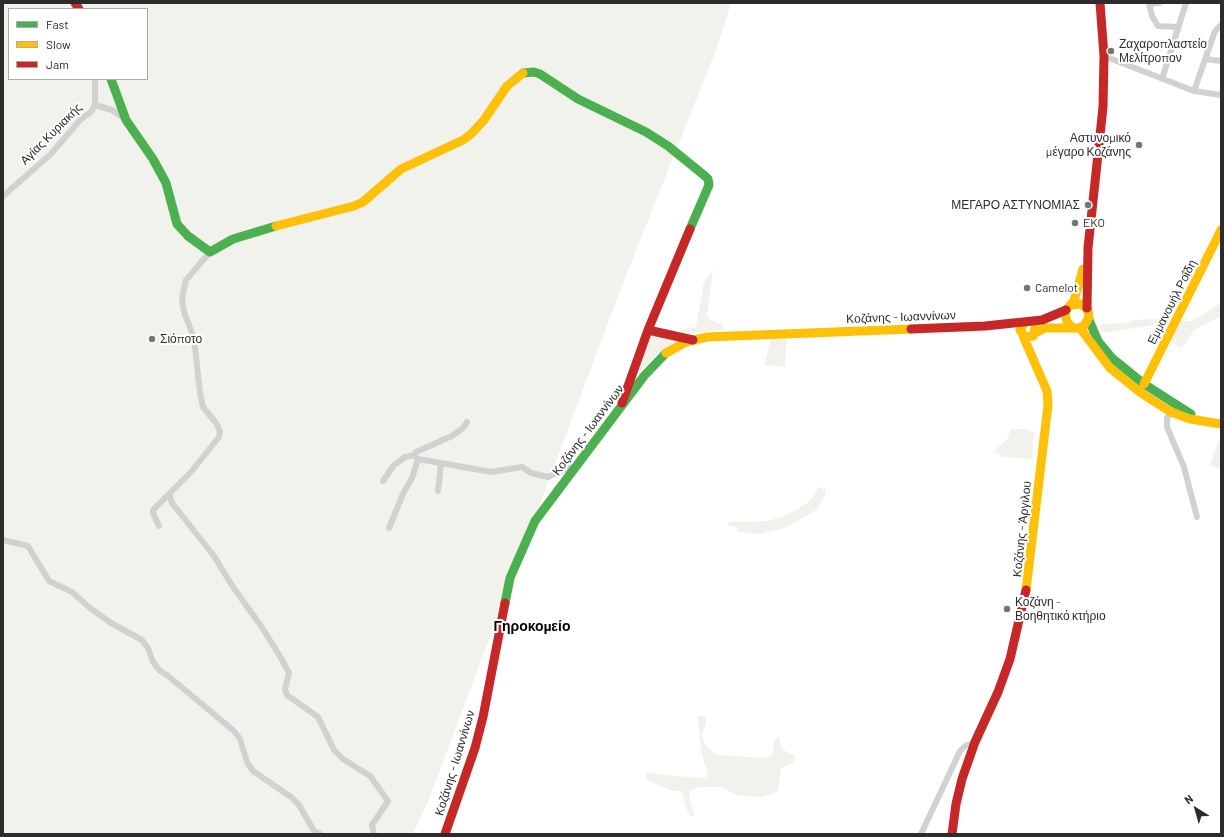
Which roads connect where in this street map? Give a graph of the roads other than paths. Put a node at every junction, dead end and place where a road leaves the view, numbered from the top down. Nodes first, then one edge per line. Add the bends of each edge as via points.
1 (1100, 3) edge
2 (1159, 3) edge
3 (1184, 3) edge
4 (1149, 4) edge
5 (1221, 25) edge
6 (1178, 28) junction
7 (1104, 56) junction
8 (1205, 59) junction
9 (1221, 61) edge
10 (1162, 79) junction
11 (95, 80) edge
12 (111, 80) edge
13 (1194, 91) junction
14 (1221, 95) edge
15 (95, 105) junction
16 (126, 120) junction
17 (3, 196) edge
18 (1221, 230) edge
19 (1088, 248) junction
20 (210, 252) junction
21 (1069, 307) junction
22 (1087, 308) junction
23 (1089, 320) junction
24 (1027, 322) junction
25 (985, 326) junction
26 (1076, 327) junction
27 (648, 330) junction
28 (1034, 334) junction
29 (1022, 335) junction
30 (692, 340) junction
31 (1035, 362) junction
32 (1144, 384) junction
33 (622, 406) junction
34 (1171, 412) junction
35 (467, 422) dead end
36 (1209, 422) junction
37 (1221, 424) edge
38 (416, 457) junction
39 (441, 463) junction
40 (578, 464) junction
41 (383, 481) dead end
42 (438, 491) dead end
43 (170, 494) junction
44 (1197, 517) dead end
45 (159, 526) dead end
46 (389, 528) dead end
47 (3, 540) edge
48 (975, 742) junction
49 (320, 834) edge
50 (374, 834) edge
51 (445, 834) edge
52 (922, 834) edge
53 (952, 834) edge

1 - 7 main road
2 - 4 street
3 - 6 street
4 - 6 street via 1158,26
5 - 8 street via 1215,31
6 - 10 street
7 - 10 street
7 - 19 main road via 1102,119
8 - 9 street
8 - 13 street
10 - 13 street
11 - 15 street, Αγίας Κυριακής
12 - 16 main road
13 - 14 street
15 - 16 street via 112,110
15 - 17 street, Αγίας Κυριακής via 56,149
16 - 20 main road via 166,183 177,224 188,236
18 - 32 main road, Εμμανουήλ Ροΐδη
19 - 21 main road via 1079,289
19 - 22 main road
20 - 27 main road via 233,238 363,202 401,169 471,134 507,86 522,73 534,72 578,100 646,132 708,179 706,197
20 - 43 street via 186,280 182,298 184,312 194,338 203,407 216,423 220,437
21 - 22 main road via 1080,304
21 - 24 main road, Κοζάνης - Ιωαννίνων via 1046,319
21 - 26 main road via 1065,320
22 - 23 main road
23 - 26 main road via 1086,324
23 - 32 main road via 1098,341 1112,358
24 - 25 main road, Κοζάνης - Ιωαννίνων
24 - 28 main road via 1035,326
24 - 29 main road via 1020,328
25 - 29 main road, Κοζάνης - Ιωαννίνων via 1010,328
25 - 30 main road, Κοζάνης - Ιωαννίνων via 734,335
26 - 28 main road via 1046,328
26 - 34 main road via 1116,374
27 - 30 main road
27 - 33 main road
28 - 29 main road via 1027,338
28 - 31 main road
29 - 31 main road, Κοζάνης - Άργιλου
30 - 33 main road, Κοζάνης - Ιωαννίνων via 658,360
31 - 48 main road, Κοζάνης - Άργιλου via 1047,391 1048,405 1041,447 1029,579 1010,659
32 - 36 main road via 1175,406
33 - 40 main road, Κοζάνης - Ιωαννίνων
34 - 36 main road
34 - 44 street via 1167,418 1167,427 1184,467
35 - 38 street via 452,436 416,452
36 - 37 main road
38 - 39 street
38 - 41 street via 405,457 394,465
38 - 46 street via 412,478
39 - 40 street via 491,472 522,468 548,477
39 - 42 street
40 - 51 main road, Κοζάνης - Ιωαννίνων via 535,521 514,567 475,748
43 - 45 street via 153,510
43 - 50 street via 172,503 214,556 281,658 289,673 287,695 318,717 334,750 370,776 388,801 372,825
47 - 49 street via 28,546 49,581 72,592 111,623 142,640 160,670 234,731 240,739 247,762 254,771 291,797 299,805 314,831
48 - 52 street via 960,751
48 - 53 main road, Κοζάνης - Άργιλου via 959,791

